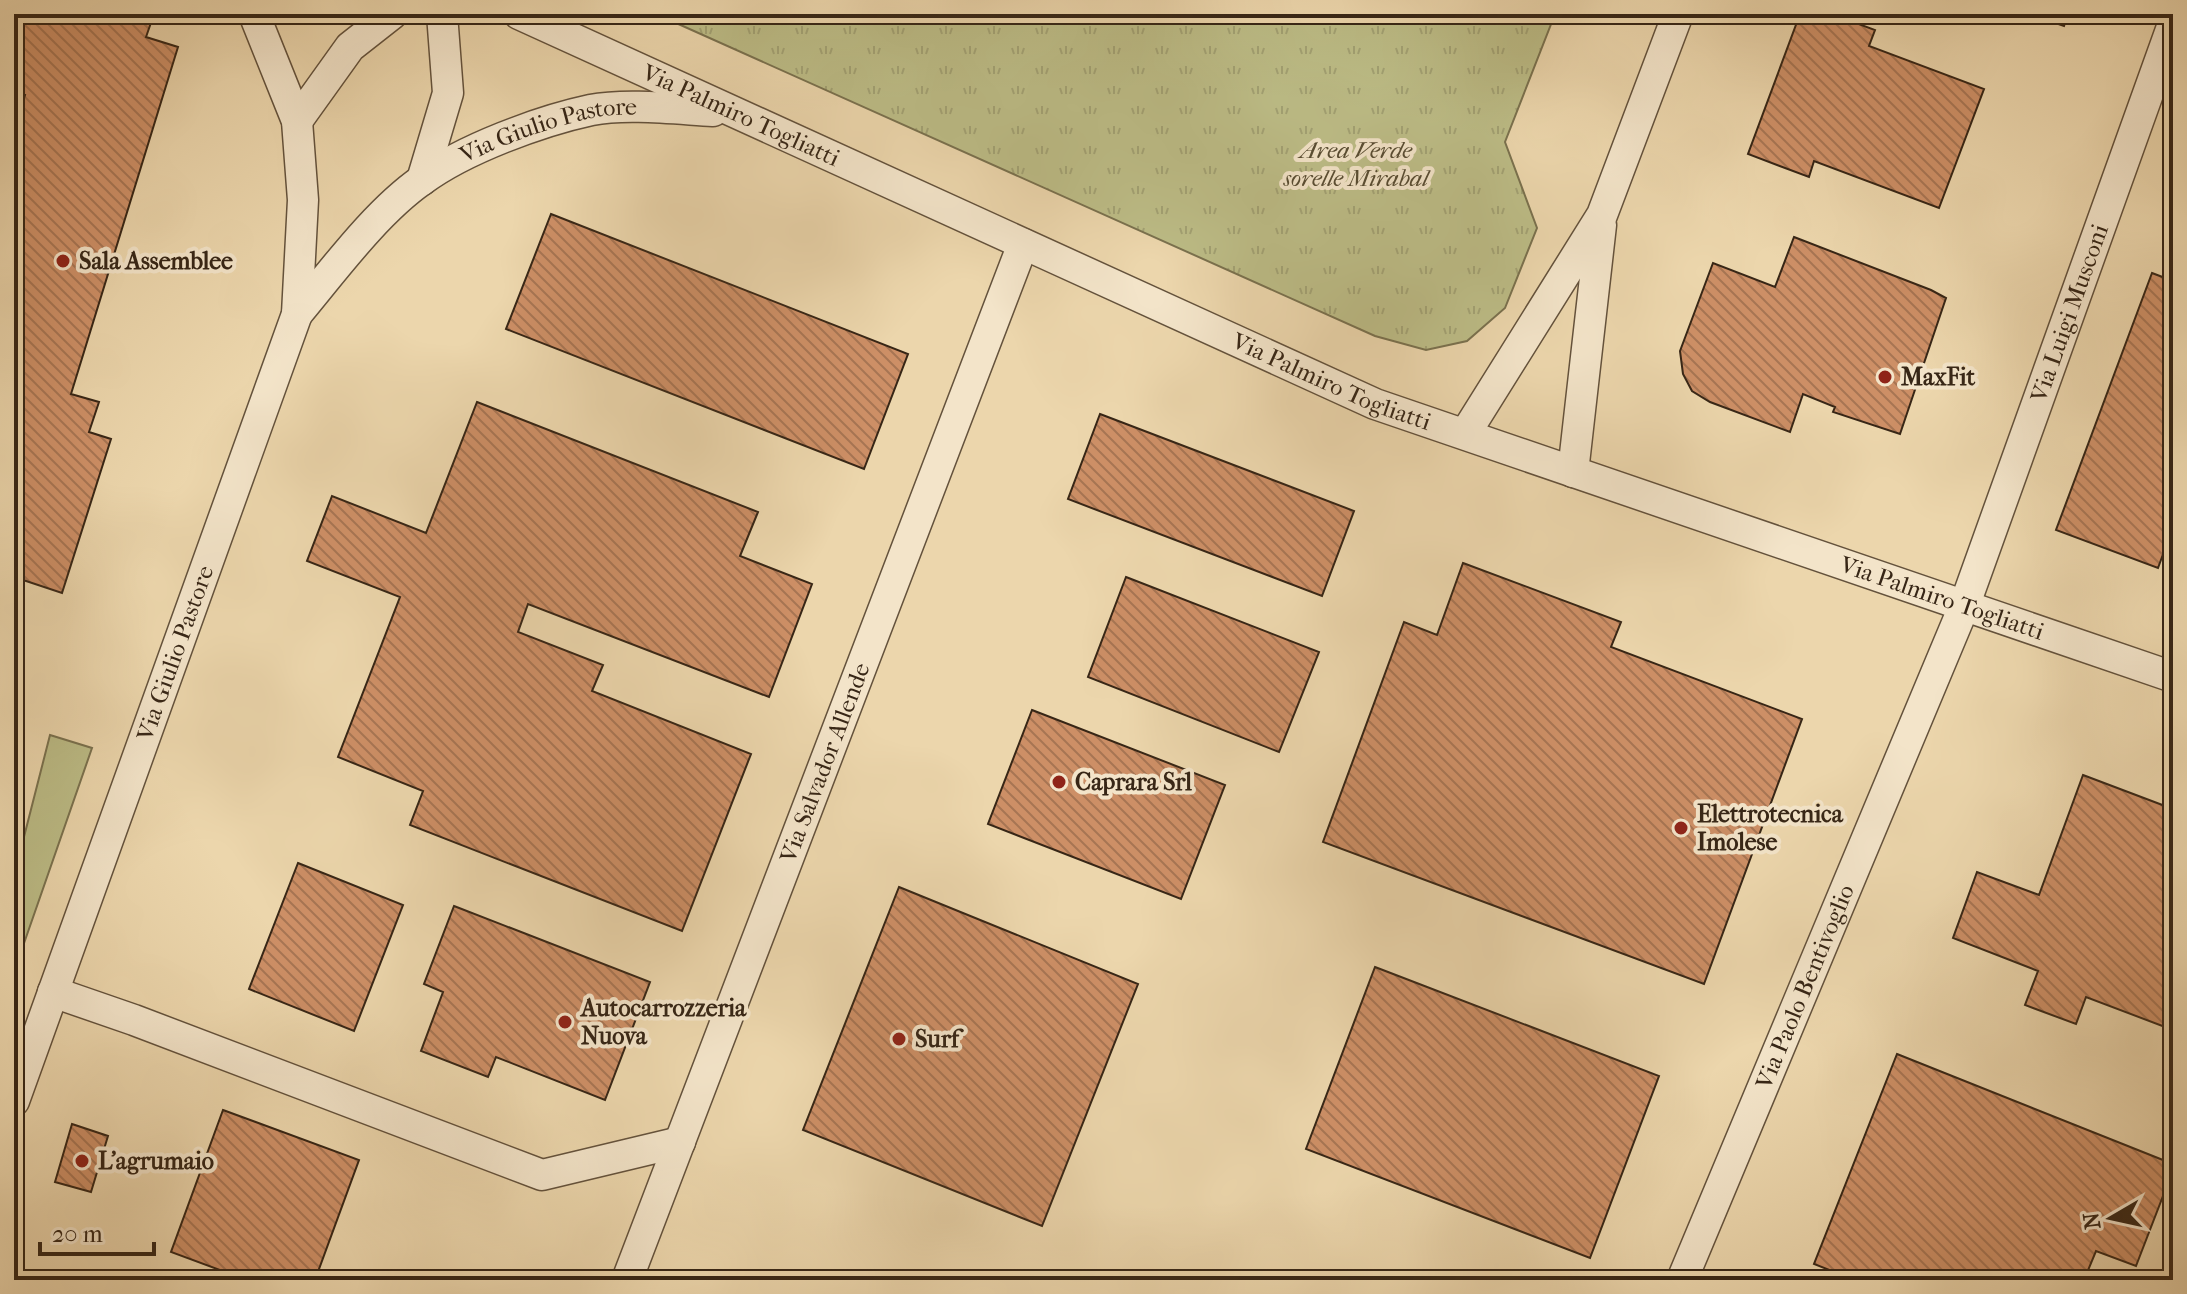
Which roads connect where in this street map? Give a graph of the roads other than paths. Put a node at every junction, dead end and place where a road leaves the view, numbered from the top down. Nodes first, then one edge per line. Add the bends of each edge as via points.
1 (254, 14) edge
2 (392, 14) edge
3 (442, 14) edge
4 (519, 14) edge
5 (1678, 14) edge
6 (2173, 24) edge
7 (731, 112) junction
8 (297, 121) junction
9 (422, 180) junction
10 (1602, 215) junction
11 (1023, 244) junction
12 (297, 314) junction
13 (1465, 434) junction
14 (1573, 472) junction
15 (1965, 604) junction
16 (2173, 677) edge
17 (53, 992) junction
18 (14, 1101) edge
19 (680, 1142) junction
20 (627, 1280) edge
21 (1682, 1280) edge

1 - 8 street, Via Giulio Pastore
2 - 8 street via 350,47
3 - 9 street, Via Giulio Pastore via 448,93
4 - 7 street, Via Palmiro Togliatti
5 - 10 street
6 - 15 street, Via Luigi Musconi
7 - 9 street, Via Giulio Pastore via 593,110 498,139
7 - 11 street, Via Palmiro Togliatti
8 - 12 street, Via Giulio Pastore via 303,200
9 - 12 street, Via Giulio Pastore via 369,228
10 - 13 street
10 - 14 street
11 - 13 street, Via Palmiro Togliatti via 1375,404
11 - 19 street, Via Salvador Allende
12 - 17 street, Via Giulio Pastore
13 - 14 street, Via Palmiro Togliatti
14 - 15 street, Via Palmiro Togliatti
15 - 16 street, Via Palmiro Togliatti
15 - 21 street, Via Paolo Bentivoglio
17 - 18 street, Via Giulio Pastore
17 - 19 street via 542,1175
19 - 20 street, Via Salvador Allende

